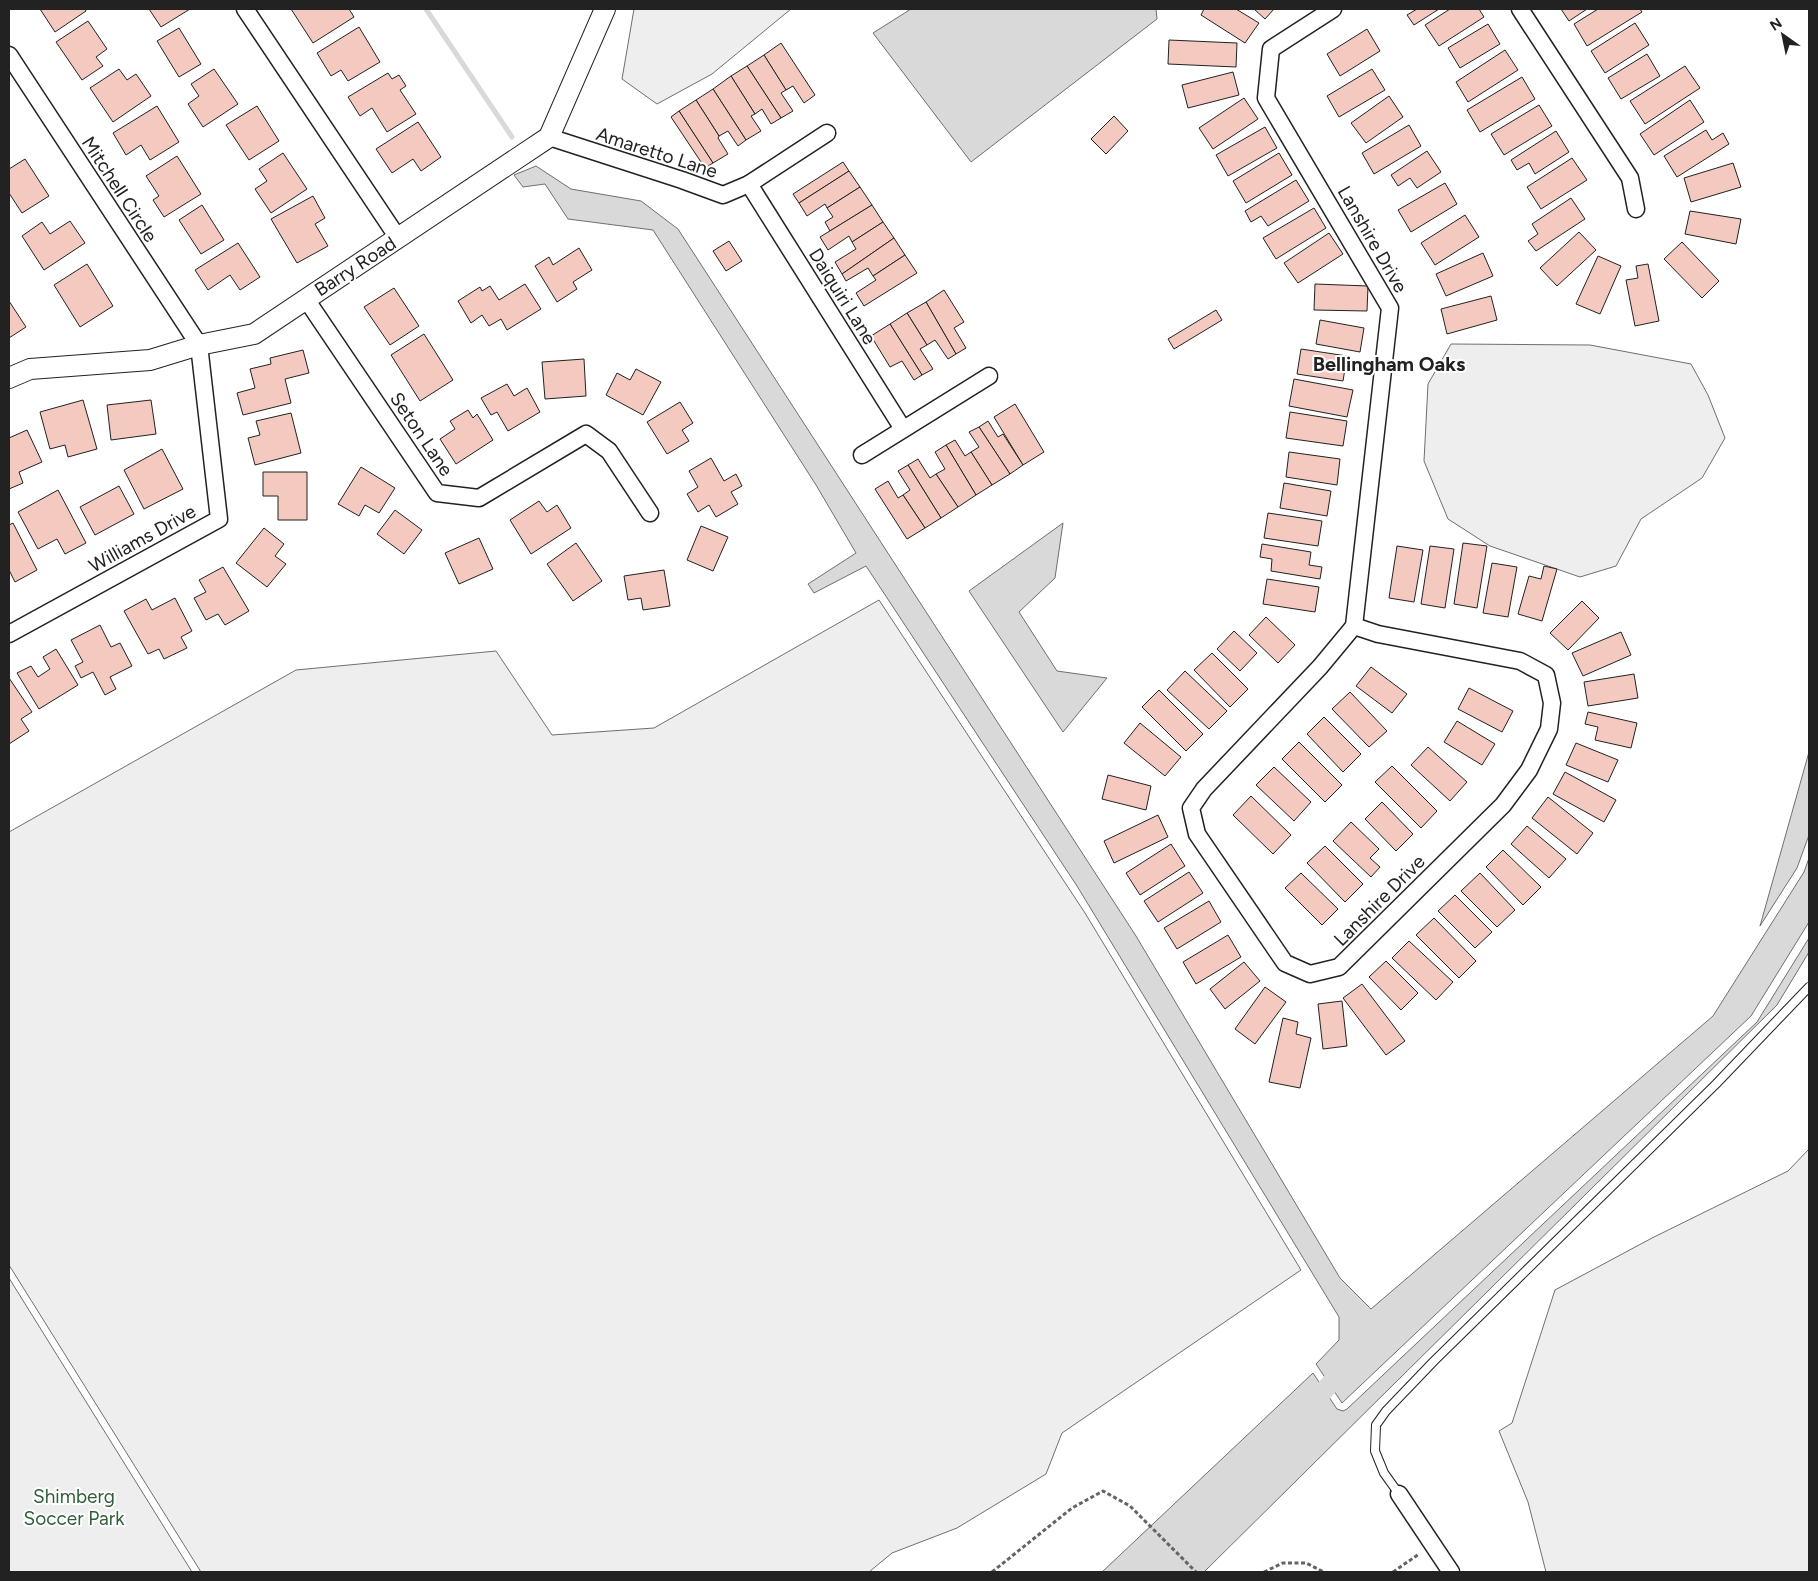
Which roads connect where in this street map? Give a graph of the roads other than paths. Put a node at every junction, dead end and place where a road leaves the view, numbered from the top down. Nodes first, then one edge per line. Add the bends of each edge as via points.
1 (245, 9) edge
2 (605, 9) edge
3 (1333, 9) edge
4 (1520, 9) edge
5 (9, 55) edge
6 (827, 133) dead end
7 (548, 137) junction
8 (749, 184) junction
9 (1636, 210) dead end
10 (398, 238) junction
11 (306, 299) junction
12 (199, 345) junction
13 (989, 376) dead end
14 (9, 378) edge
15 (903, 429) junction
16 (862, 454) dead end
17 (650, 513) dead end
18 (1354, 626) junction
19 (9, 634) edge
20 (1809, 987) edge
21 (1399, 1494) joint
22 (1451, 1572) edge

1 - 10 street
2 - 7 street
3 - 18 street, Lanshire Drive via 1272,49 1266,98 1390,308
4 - 9 street via 1630,178
5 - 12 street, Mitchell Circle
6 - 8 street, Amaretto Lane
7 - 8 street, Amaretto Lane via 723,195
7 - 10 street, Barry Road
8 - 15 street, Daiquiri Lane
10 - 11 street, Barry Road
11 - 12 street, Barry Road via 254,334
11 - 17 street, Seton Lane via 437,494 479,498 586,434 609,451
12 - 14 street, Barry Road via 150,360 30,369
12 - 19 street, Williams Drive via 219,519
13 - 15 street
15 - 16 street
18 - 18 street, Lanshire Drive via 1378,634 1520,661 1546,675 1552,703 1549,729 1529,770 1503,805 1339,967 1310,974 1285,963 1197,834 1191,808 1204,789 1320,667
20 - 21 lane via 1716,1084 1386,1410 1376,1425 1375,1451 1384,1473
21 - 22 street

